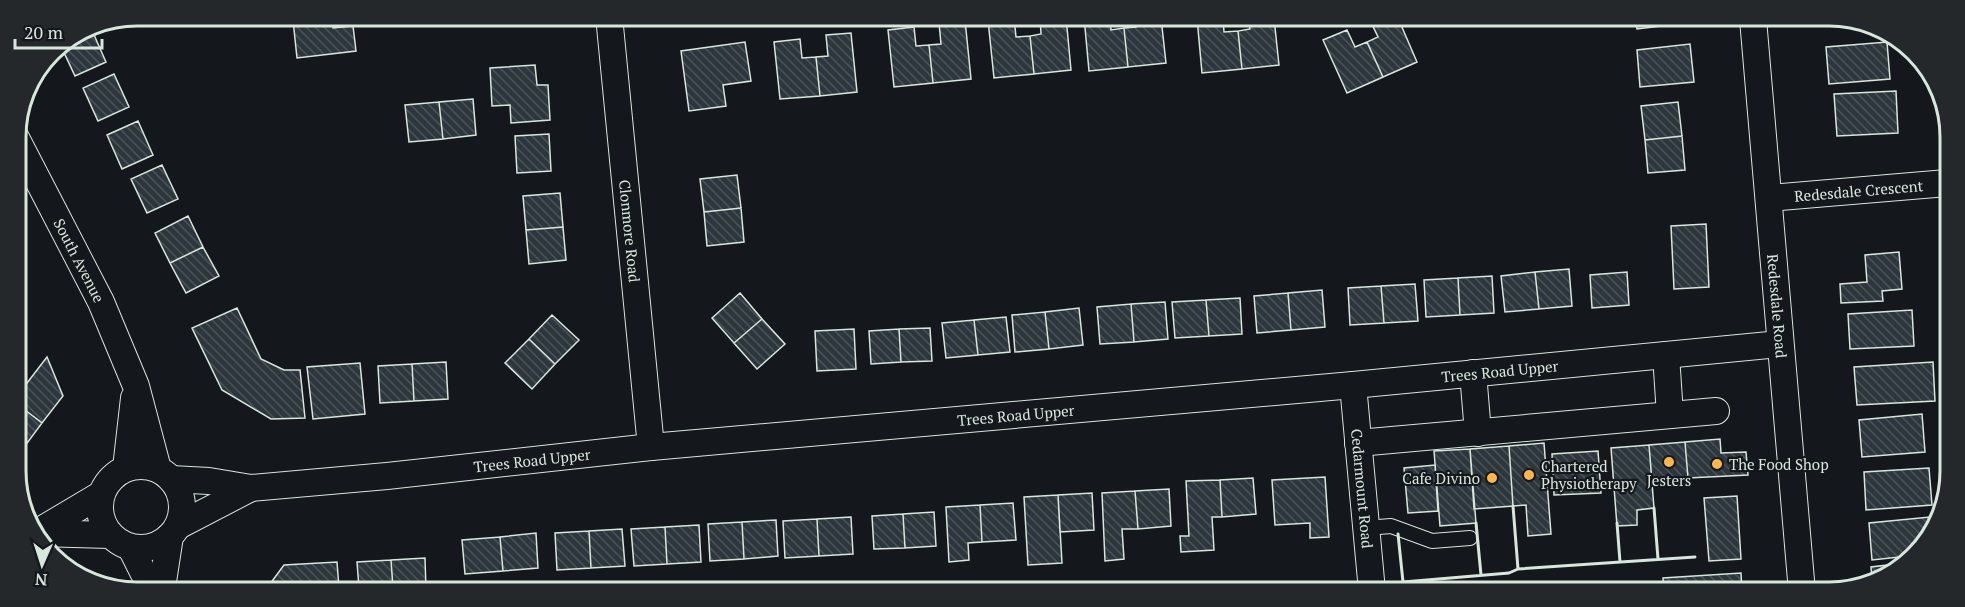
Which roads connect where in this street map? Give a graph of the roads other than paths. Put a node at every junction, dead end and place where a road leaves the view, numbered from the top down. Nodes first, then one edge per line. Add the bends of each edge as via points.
1 (610, 26) edge
2 (1754, 26) edge
3 (26, 157) edge
4 (1940, 184) edge
5 (1769, 198) junction
6 (1780, 344) junction
7 (1666, 355) junction
8 (1473, 373) junction
9 (1353, 385) junction
10 (136, 386) junction
11 (1716, 411) dead end
12 (1670, 415) junction
13 (1478, 432) junction
14 (1358, 443) junction
15 (651, 447) junction
16 (126, 468) junction
17 (165, 474) junction
18 (251, 488) junction
19 (100, 495) junction
20 (1366, 528) junction
21 (43, 530) edge
22 (174, 531) junction
23 (45, 534) edge
24 (1470, 538) dead end
25 (120, 541) junction
26 (1371, 581) edge
27 (1801, 581) edge
28 (147, 582) edge
29 (163, 582) edge

1 - 15 street, Clonmore Road
2 - 5 street, Redesdale Road
3 - 10 street, South Avenue via 101,302
4 - 5 street, Redesdale Crescent
5 - 6 street, Redesdale Road
6 - 7 street, Trees Road Upper
6 - 27 street, Redesdale Road
7 - 8 street, Trees Road Upper
7 - 12 street
8 - 9 street, Trees Road Upper
8 - 13 street
9 - 14 street, Cedarmount Road
9 - 15 street, Trees Road Upper
10 - 16 street, South Avenue
10 - 17 street, South Avenue
11 - 12 street
12 - 13 street
13 - 14 street
14 - 20 street, Cedarmount Road
15 - 18 street, Trees Road Upper
16 - 17 street via 148,466
16 - 19 street via 110,479
17 - 18 street
17 - 22 street via 178,489 182,501 182,514
18 - 22 street
19 - 21 street
19 - 25 street via 102,523
20 - 24 lane via 1391,526 1432,541
20 - 26 street, Cedarmount Road
22 - 25 street via 159,544 145,548
22 - 29 street
23 - 25 street
25 - 28 street

